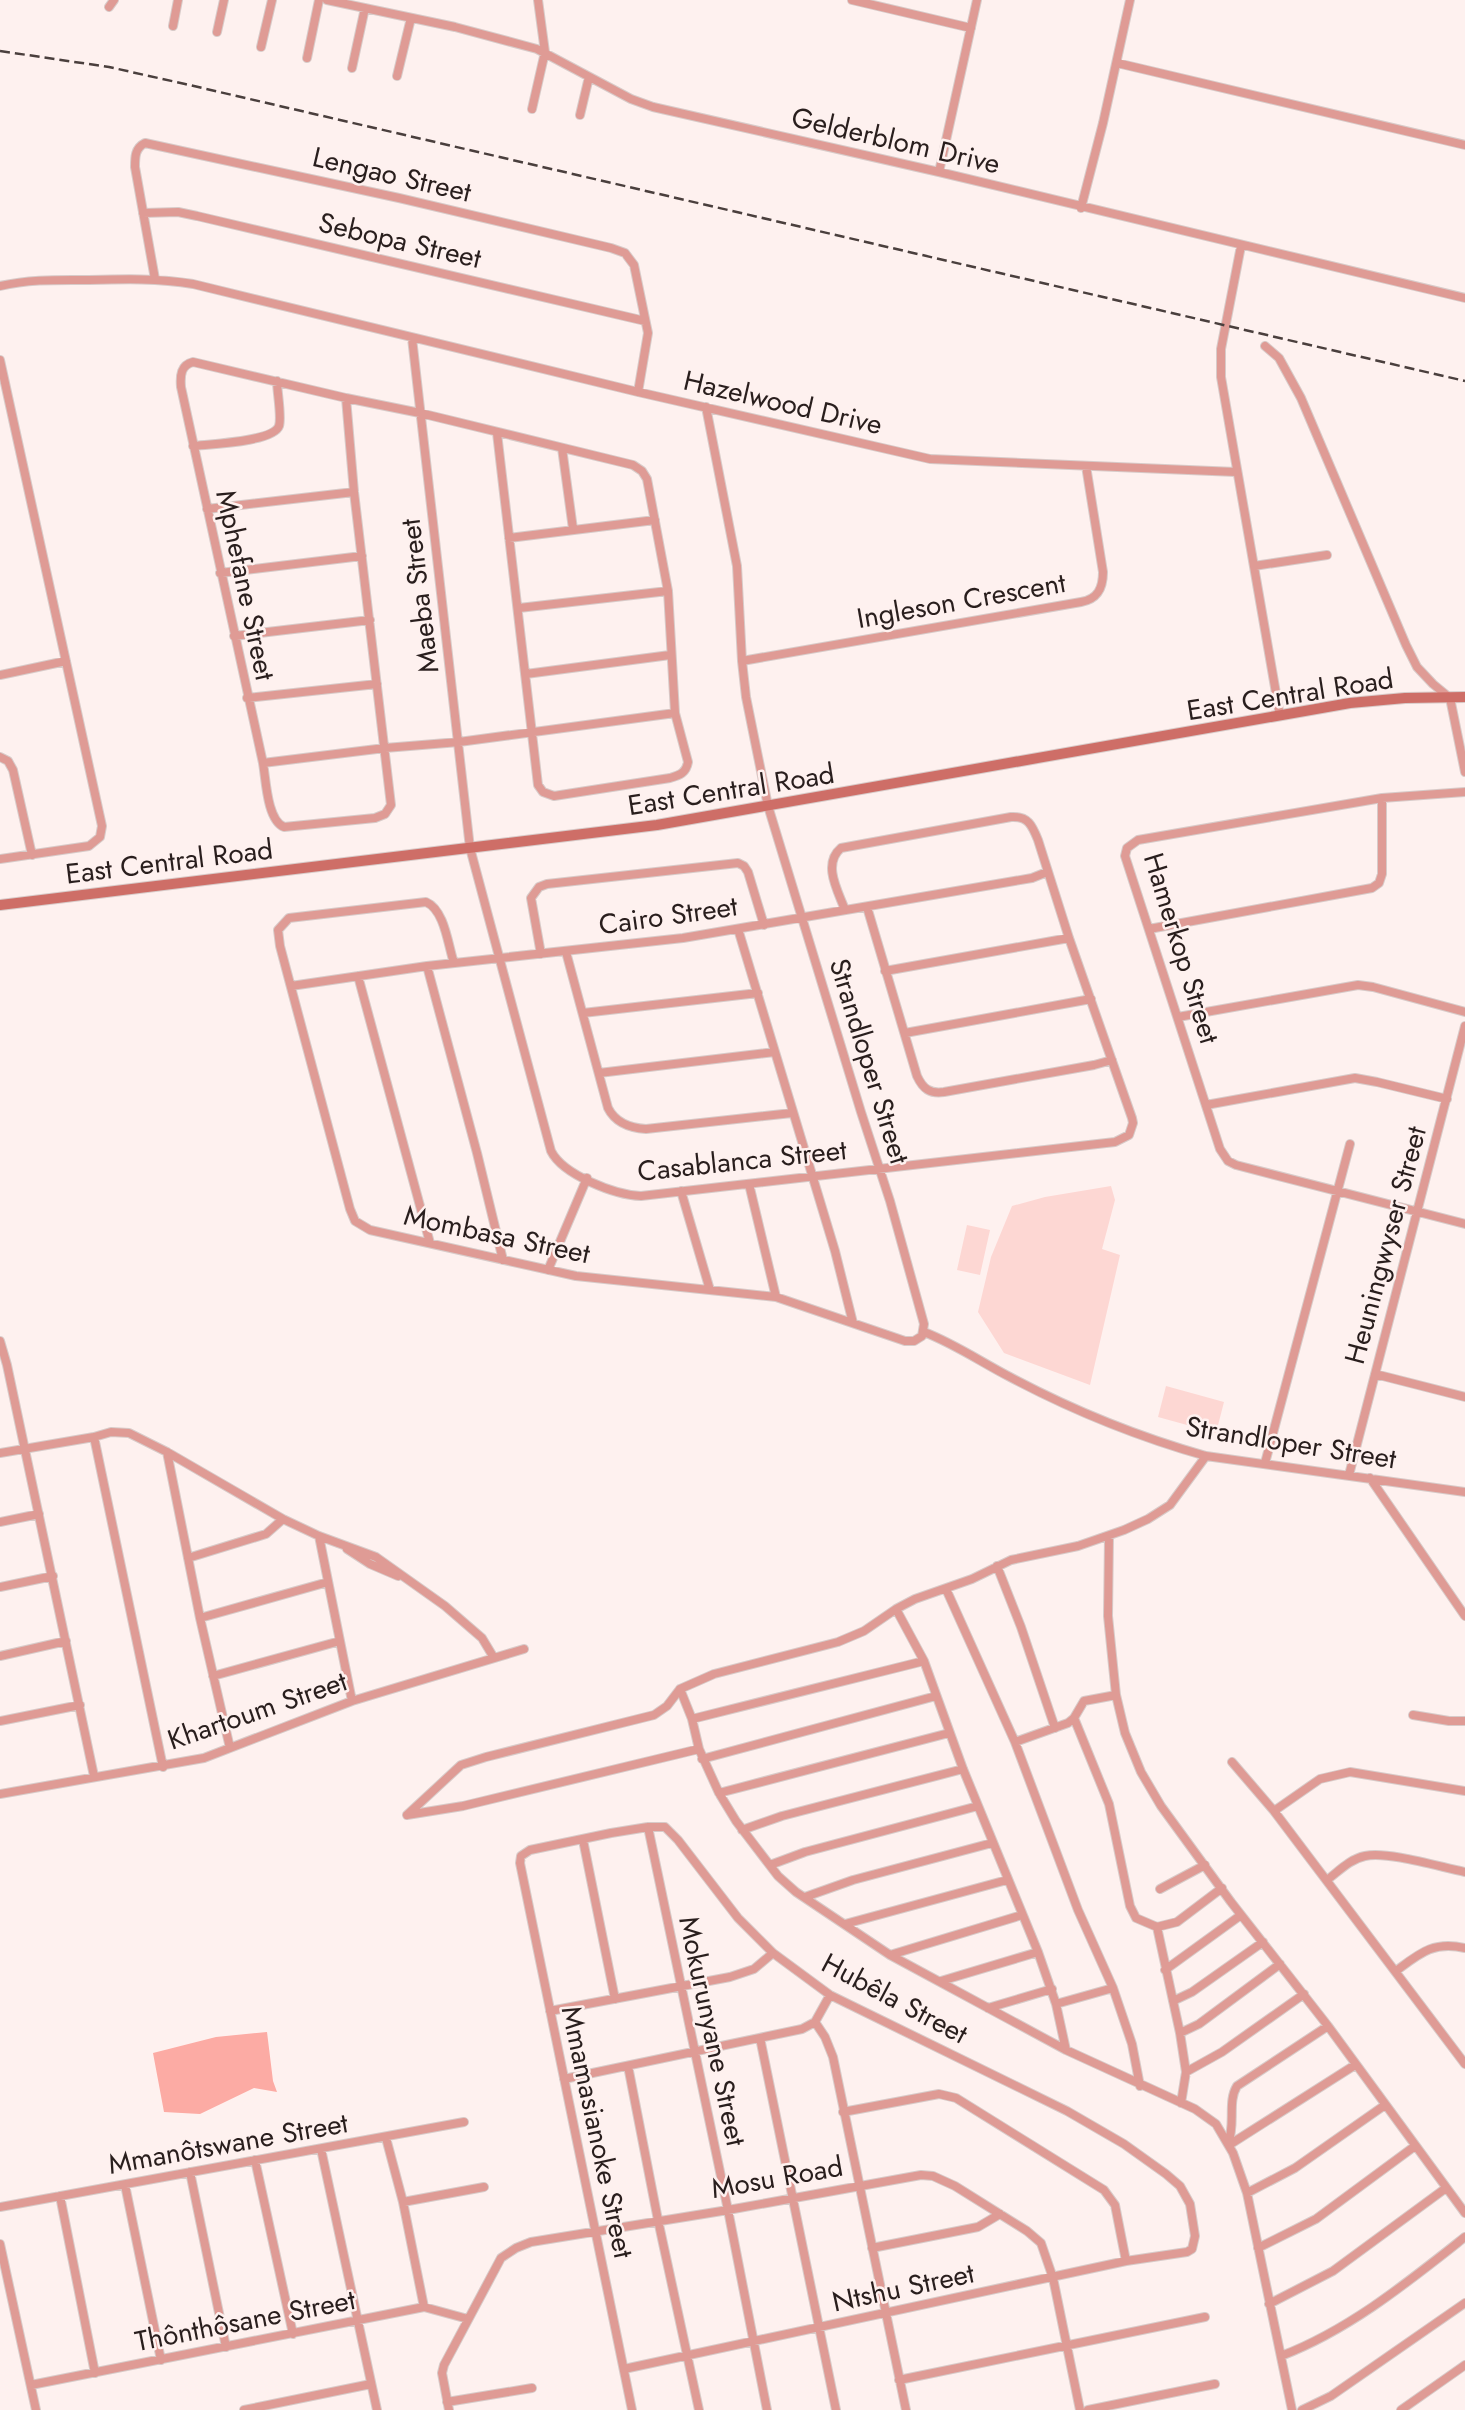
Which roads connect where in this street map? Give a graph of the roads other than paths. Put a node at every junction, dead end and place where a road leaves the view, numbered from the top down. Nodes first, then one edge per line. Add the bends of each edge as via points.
1 (178, 0) edge
2 (224, 0) edge
3 (272, 0) edge
4 (319, 0) edge
5 (327, 0) edge
6 (538, 0) edge
7 (852, 0) edge
8 (977, 0) edge
9 (1130, 0) edge
10 (365, 8) junction
11 (411, 18) junction
12 (173, 26) dead end
13 (971, 28) junction
14 (217, 32) dead end
15 (261, 47) dead end
16 (545, 52) junction
17 (307, 58) dead end
18 (1117, 63) junction
19 (352, 68) dead end
20 (397, 76) dead end
21 (589, 77) junction
22 (532, 109) dead end
23 (580, 115) dead end
24 (1465, 145) edge
25 (939, 172) junction
26 (1081, 208) junction
27 (143, 212) junction
28 (1241, 246) junction
29 (155, 279) junction
30 (0, 286) edge
31 (1465, 298) edge
32 (645, 321) junction
33 (412, 338) junction
34 (1265, 346) dead end
35 (0, 360) edge
36 (1, 374) edge
37 (277, 381) junction
38 (638, 392) junction
39 (346, 398) junction
40 (706, 407) junction
41 (420, 413) junction
42 (497, 433) junction
43 (193, 446) junction
44 (562, 448) junction
45 (1086, 466) junction
46 (1236, 472) junction
47 (354, 492) junction
48 (207, 509) junction
49 (655, 520) junction
50 (573, 529) junction
51 (509, 538) junction
52 (1327, 555) dead end
53 (362, 556) junction
54 (1254, 566) junction
55 (220, 573) junction
56 (668, 591) junction
57 (519, 608) junction
58 (370, 620) junction
59 (234, 636) junction
60 (670, 655) junction
61 (66, 661) junction
62 (742, 661) junction
63 (526, 674) junction
64 (0, 676) edge
65 (377, 684) junction
66 (1465, 697) edge
67 (247, 698) junction
68 (1450, 698) junction
69 (674, 713) junction
70 (1280, 716) junction
71 (531, 733) junction
72 (459, 742) junction
73 (385, 748) junction
74 (0, 757) edge
75 (263, 763) junction
76 (1465, 772) edge
77 (1465, 792) edge
78 (1382, 798) junction
79 (768, 806) junction
80 (470, 848) junction
81 (32, 855) junction
82 (0, 859) edge
83 (1047, 872) junction
84 (0, 905) edge
85 (867, 906) junction
86 (845, 910) junction
87 (803, 918) junction
88 (764, 925) junction
89 (738, 929) junction
90 (1149, 929) junction
91 (1069, 938) junction
92 (566, 951) junction
93 (541, 954) junction
94 (500, 959) junction
95 (454, 963) junction
96 (427, 966) junction
97 (885, 971) junction
98 (358, 976) junction
99 (291, 986) junction
100 (758, 992) junction
101 (1091, 999) junction
102 (1465, 1012) edge
103 (583, 1013) junction
104 (1178, 1017) junction
105 (1465, 1026) edge
106 (905, 1033) junction
107 (775, 1052) junction
108 (1112, 1060) junction
109 (599, 1073) junction
110 (1447, 1100) junction
111 (1206, 1105) junction
112 (792, 1112) junction
113 (1350, 1144) dead end
114 (879, 1169) junction
115 (812, 1176) junction
116 (587, 1178) junction
117 (749, 1184) junction
118 (681, 1191) junction
119 (1336, 1192) junction
120 (1417, 1211) junction
121 (1465, 1224) edge
122 (430, 1243) junction
123 (503, 1260) junction
124 (548, 1270) junction
125 (710, 1290) junction
126 (776, 1297) junction
127 (853, 1323) junction
128 (924, 1331) junction
129 (0, 1341) edge
130 (1375, 1374) junction
131 (10, 1382) junction
132 (0, 1385) edge
133 (1465, 1397) edge
134 (94, 1437) junction
135 (24, 1447) junction
136 (167, 1452) junction
137 (0, 1453) edge
138 (1206, 1456) junction
139 (1265, 1463) junction
140 (1349, 1475) junction
141 (1370, 1478) junction
142 (1465, 1492) edge
143 (39, 1514) junction
144 (283, 1519) junction
145 (0, 1522) edge
146 (319, 1536) junction
147 (1109, 1536) junction
148 (188, 1558) junction
149 (997, 1566) junction
150 (52, 1576) junction
151 (328, 1582) junction
152 (0, 1587) edge
153 (946, 1589) junction
154 (897, 1609) junction
155 (1465, 1616) edge
156 (200, 1618) junction
157 (66, 1641) junction
158 (340, 1641) junction
159 (524, 1649) dead end
160 (0, 1656) edge
161 (494, 1658) junction
162 (923, 1661) junction
163 (213, 1676) junction
164 (680, 1689) junction
165 (1116, 1695) junction
166 (936, 1696) junction
167 (352, 1701) junction
168 (80, 1705) junction
169 (1413, 1715) dead end
170 (1074, 1718) junction
171 (692, 1719) junction
172 (0, 1721) edge
173 (1465, 1721) edge
174 (1055, 1728) junction
175 (949, 1733) junction
176 (1015, 1742) junction
177 (230, 1748) junction
178 (699, 1749) junction
179 (702, 1759) junction
180 (1232, 1762) dead end
181 (163, 1767) junction
182 (963, 1769) junction
183 (94, 1776) junction
184 (1465, 1791) edge
185 (719, 1793) junction
186 (0, 1794) edge
187 (978, 1806) junction
188 (1274, 1811) junction
189 (648, 1826) junction
190 (742, 1830) junction
191 (583, 1840) junction
192 (992, 1843) junction
193 (770, 1865) junction
194 (1205, 1865) junction
195 (1465, 1872) edge
196 (1007, 1880) junction
197 (1327, 1881) junction
198 (1222, 1888) junction
199 (1160, 1889) dead end
200 (805, 1898) junction
201 (1022, 1915) junction
202 (1241, 1915) junction
203 (845, 1924) junction
204 (1157, 1927) junction
205 (1263, 1942) junction
206 (1465, 1948) edge
207 (1038, 1952) junction
208 (773, 1953) junction
209 (890, 1955) junction
210 (1280, 1964) junction
211 (1165, 1970) junction
212 (1396, 1971) junction
213 (941, 1981) junction
214 (680, 1986) junction
215 (1113, 1988) junction
216 (1052, 1989) junction
217 (1304, 1994) junction
218 (830, 1995) junction
219 (615, 1999) junction
220 (1173, 2001) junction
221 (1056, 2004) junction
222 (988, 2008) junction
223 (550, 2011) junction
224 (814, 2022) junction
225 (1328, 2026) junction
226 (1180, 2033) junction
227 (760, 2038) junction
228 (694, 2050) junction
229 (1066, 2050) junction
230 (1465, 2064) edge
231 (1355, 2065) junction
232 (628, 2066) junction
233 (1186, 2072) junction
234 (564, 2079) junction
235 (1140, 2085) junction
236 (1181, 2103) junction
237 (1385, 2105) junction
238 (843, 2112) junction
239 (464, 2122) dead end
240 (386, 2137) junction
241 (1229, 2144) junction
242 (1415, 2146) junction
243 (321, 2150) junction
244 (255, 2160) junction
245 (190, 2172) junction
246 (125, 2185) junction
247 (859, 2185) junction
248 (484, 2188) dead end
249 (1447, 2188) junction
250 (1247, 2193) junction
251 (60, 2196) junction
252 (793, 2198) junction
253 (403, 2202) junction
254 (0, 2207) edge
255 (728, 2210) junction
256 (1465, 2213) edge
257 (1000, 2214) junction
258 (658, 2220) junction
259 (595, 2231) junction
260 (1465, 2237) edge
261 (0, 2244) edge
262 (872, 2248) junction
263 (1258, 2248) junction
264 (1192, 2249) joint
265 (1126, 2261) junction
266 (1053, 2278) junction
267 (1465, 2303) edge
268 (1269, 2304) junction
269 (424, 2307) junction
270 (884, 2314) junction
271 (1205, 2317) dead end
272 (468, 2319) junction
273 (358, 2321) junction
274 (819, 2329) junction
275 (293, 2334) junction
276 (753, 2342) junction
277 (1065, 2344) junction
278 (226, 2347) junction
279 (688, 2355) junction
280 (1281, 2356) junction
281 (161, 2360) junction
282 (1465, 2365) edge
283 (624, 2369) junction
284 (95, 2373) junction
285 (899, 2380) junction
286 (371, 2384) junction
287 (1215, 2384) dead end
288 (31, 2385) junction
289 (532, 2388) dead end
290 (448, 2406) edge
291 (36, 2410) edge
292 (244, 2410) edge
293 (377, 2410) edge
294 (632, 2410) edge
295 (699, 2410) edge
296 (767, 2410) edge
297 (836, 2410) edge
298 (906, 2410) edge
299 (1080, 2410) edge
300 (1088, 2410) edge
301 (1292, 2410) edge
302 (1302, 2410) edge
303 (1401, 2410) edge

1 - 12 street
2 - 14 street
3 - 15 street
4 - 17 street
5 - 10 street, Gelderblom Drive
6 - 16 street
7 - 13 street
8 - 13 street
9 - 18 street
10 - 11 street, Gelderblom Drive
10 - 19 street
11 - 16 street, Gelderblom Drive
11 - 20 street
13 - 25 street
16 - 21 street, Gelderblom Drive
16 - 22 street
18 - 24 street
18 - 26 street
21 - 23 street
21 - 25 street, Gelderblom Drive via 653,107
25 - 26 street, Gelderblom Drive
26 - 28 street, Gelderblom Drive
27 - 29 street, Lengao Street
27 - 32 street, Sebopa Street via 197,216
27 - 32 street, Lengao Street via 135,159 138,148 149,143 619,250 634,265
28 - 31 street, Gelderblom Drive
28 - 46 street via 1220,364
29 - 30 street, Hazelwood Drive via 36,279
29 - 33 street, Hazelwood Drive via 193,284
32 - 38 street, Lengao Street via 649,343
33 - 38 street, Hazelwood Drive
33 - 41 street, Maeba Street
34 - 68 street via 1279,358 1301,398 1417,667
35 - 36 street
36 - 61 street
37 - 39 street
37 - 43 street via 279,425 274,433
37 - 43 street, Mphefane Street via 188,363 180,378
38 - 40 street, Hazelwood Drive
39 - 41 street
39 - 47 street
40 - 45 street, Hazelwood Drive via 930,459
40 - 62 street via 737,566
41 - 42 street
41 - 72 street, Maeba Street
42 - 44 street
42 - 51 street
43 - 48 street, Mphefane Street
44 - 49 street via 642,471
44 - 50 street
45 - 46 street, Hazelwood Drive
45 - 62 street, Ingleson Crescent via 1103,572 1102,587 1094,598
46 - 54 street
47 - 48 street
47 - 53 street
48 - 55 street, Mphefane Street
49 - 50 street
49 - 56 street
50 - 51 street
51 - 57 street
52 - 54 street
53 - 55 street
53 - 58 street
54 - 70 street
55 - 59 street, Mphefane Street
56 - 57 street
56 - 60 street
57 - 63 street
58 - 59 street
58 - 65 street
59 - 67 street, Mphefane Street
60 - 63 street
60 - 69 street
61 - 64 street
61 - 81 street via 101,834 97,843 89,846
62 - 79 street
63 - 71 street
65 - 67 street
65 - 73 street
66 - 68 street, East Central Road
67 - 75 street, Mphefane Street
68 - 70 street, East Central Road via 1376,700
68 - 76 street
69 - 71 street
69 - 71 street via 687,766 681,774 562,795 548,795 538,785
70 - 79 street, East Central Road
71 - 72 street
72 - 73 street
72 - 80 street, Maeba Street
73 - 75 street
73 - 75 street, Mphefane Street via 391,799 385,814 374,818 276,824
74 - 81 street via 13,770
77 - 78 street, Hamerkop Street
78 - 90 street via 1382,874 1372,888
78 - 90 street, Hamerkop Street via 1133,843 1126,851 1126,864
79 - 80 street, East Central Road
79 - 87 street, Strandloper Street
80 - 84 street, East Central Road
80 - 94 street, Casablanca Street
81 - 82 street
83 - 85 street, Cairo Street
83 - 86 street via 1032,824 1023,818 841,848 831,865
83 - 91 street
85 - 86 street, Cairo Street
85 - 97 street
86 - 87 street, Cairo Street
87 - 88 street, Cairo Street
87 - 114 street, Strandloper Street
88 - 89 street, Cairo Street
88 - 93 street via 748,872 738,863 547,884 531,898
89 - 92 street, Cairo Street
89 - 100 street
90 - 104 street, Hamerkop Street
91 - 97 street
91 - 101 street
92 - 93 street, Cairo Street
92 - 103 street
93 - 94 street, Cairo Street
94 - 95 street, Cairo Street
94 - 116 street, Casablanca Street via 551,1151 562,1166
95 - 96 street, Cairo Street
95 - 99 street, Mombasa Street via 438,914 426,902 303,915 289,918 278,935
96 - 98 street, Cairo Street
96 - 123 street
97 - 106 street
98 - 99 street, Cairo Street
98 - 122 street
99 - 122 street, Mombasa Street via 353,1218 370,1230
100 - 103 street
100 - 107 street
101 - 106 street
101 - 108 street
102 - 104 street via 1358,985
103 - 109 street
104 - 111 street, Hamerkop Street
105 - 110 street, Heuningwyser Street
106 - 108 street via 919,1081 933,1093
107 - 109 street
107 - 112 street
108 - 114 street, Casablanca Street via 1132,1118 1132,1129 1125,1138
109 - 112 street via 612,1116 637,1129
110 - 111 street via 1355,1078
110 - 120 street, Heuningwyser Street
111 - 119 street, Hamerkop Street via 1228,1161
112 - 115 street
113 - 119 street
114 - 115 street, Casablanca Street
114 - 128 street, Strandloper Street
115 - 117 street, Casablanca Street
115 - 127 street
116 - 118 street, Casablanca Street via 624,1195
116 - 124 street
117 - 118 street, Casablanca Street
117 - 126 street
118 - 125 street
119 - 120 street, Hamerkop Street
119 - 139 street
120 - 121 street, Hamerkop Street
120 - 130 street, Heuningwyser Street
122 - 123 street, Mombasa Street
123 - 124 street, Mombasa Street
124 - 125 street, Mombasa Street
125 - 126 street, Mombasa Street
126 - 127 street, Mombasa Street
127 - 128 street, Mombasa Street via 910,1342
128 - 138 street, Strandloper Street via 1086,1414
129 - 131 street
130 - 133 street
130 - 140 street, Heuningwyser Street
131 - 132 street
131 - 135 street
134 - 135 street
134 - 136 street via 129,1433
134 - 181 street
135 - 137 street
135 - 143 street
136 - 144 street
136 - 148 street
138 - 139 street, Strandloper Street
138 - 147 street via 1170,1505
139 - 140 street, Strandloper Street
140 - 141 street, Strandloper Street
141 - 142 street, Strandloper Street
141 - 155 street
143 - 145 street
143 - 150 street
144 - 146 street
144 - 148 street via 266,1534
146 - 151 street
146 - 161 street via 404,1578 445,1605 481,1638
147 - 149 street
147 - 165 street via 1108,1616
148 - 156 street
149 - 153 street
149 - 174 street
150 - 152 street
150 - 157 street
151 - 156 street
151 - 158 street
153 - 154 street
153 - 176 street
154 - 162 street
154 - 164 street via 838,1642 714,1674
156 - 163 street
157 - 160 street
157 - 168 street
158 - 163 street
158 - 167 street
159 - 161 street, Khartoum Street
161 - 167 street, Khartoum Street
162 - 166 street
162 - 171 street
163 - 177 street
164 - 171 street
164 - 178 street via 654,1715 461,1765 407,1815
165 - 170 street via 1084,1701
165 - 194 street via 1141,1772
166 - 175 street
166 - 179 street
167 - 177 street, Khartoum Street
168 - 172 street
168 - 183 street
169 - 173 street
170 - 174 street
170 - 204 street via 1110,1804 1130,1906 1136,1918
171 - 178 street
174 - 176 street
175 - 182 street
175 - 185 street
176 - 215 street via 1078,1910
177 - 181 street, Khartoum Street
178 - 179 street
179 - 185 street
180 - 188 street
181 - 183 street, Khartoum Street
182 - 187 street
182 - 190 street
183 - 186 street, Khartoum Street
184 - 188 street via 1350,1772 1320,1779
185 - 190 street
187 - 192 street
187 - 193 street
188 - 197 street
189 - 191 street
189 - 208 street, Hubêla Street via 670,1831 738,1919
189 - 214 street, Mokurunyane Street
190 - 193 street
191 - 219 street
191 - 223 street, Mmamasianoke Street via 530,1850 520,1863
192 - 196 street
192 - 200 street via 853,1880
193 - 200 street
194 - 198 street
194 - 199 street
195 - 197 street via 1366,1856
196 - 201 street
196 - 203 street
197 - 212 street
198 - 202 street
198 - 204 street via 1177,1922
200 - 203 street
201 - 207 street
201 - 209 street
202 - 205 street
202 - 211 street
203 - 209 street
204 - 211 street
205 - 210 street
205 - 220 street
206 - 212 street via 1435,1946
207 - 213 street
207 - 216 street
208 - 214 street via 748,1971
208 - 218 street, Hubêla Street
209 - 213 street
210 - 217 street
210 - 226 street
211 - 220 street
212 - 230 street
213 - 222 street
214 - 219 street
214 - 228 street, Mokurunyane Street
215 - 221 street
215 - 235 street
216 - 221 street
216 - 222 street
217 - 225 street
217 - 233 street
218 - 224 street
218 - 264 street, Hubêla Street via 1067,2111 1149,2161 1187,2195 1195,2227
219 - 223 street
220 - 226 street
221 - 229 street
222 - 229 street
223 - 234 street, Mmamasianoke Street
224 - 227 street
224 - 238 street via 830,2047
225 - 231 street
225 - 241 street via 1237,2086
226 - 233 street
227 - 228 street
227 - 252 street
228 - 232 street
228 - 255 street, Mokurunyane Street
229 - 235 street
231 - 237 street
231 - 241 street
232 - 234 street
232 - 258 street
233 - 236 street
234 - 259 street, Mmamasianoke Street
235 - 236 street
236 - 241 street via 1216,2124
237 - 242 street
237 - 250 street via 1296,2168
238 - 247 street
238 - 265 street via 939,2094 964,2103 1104,2190 1115,2205
239 - 240 street, Mmanôtswane Street
240 - 243 street, Mmanôtswane Street
240 - 253 street
241 - 250 street
242 - 249 street
242 - 263 street via 1316,2219
243 - 244 street, Mmanôtswane Street
243 - 273 street
244 - 245 street, Mmanôtswane Street
244 - 275 street
245 - 246 street, Mmanôtswane Street
245 - 278 street
246 - 251 street, Mmanôtswane Street
246 - 281 street
247 - 252 street, Mosu Road
247 - 257 street, Mosu Road via 933,2176
247 - 262 street
248 - 253 street
249 - 256 street
249 - 268 street via 1333,2271
250 - 263 street
251 - 254 street, Mmanôtswane Street
251 - 284 street
252 - 255 street, Mosu Road
252 - 274 street
253 - 269 street
255 - 258 street, Mosu Road
255 - 276 street, Mokurunyane Street
257 - 262 street via 978,2227
257 - 266 street, Mosu Road via 1041,2243
258 - 259 street, Mosu Road
258 - 279 street
259 - 272 street, Mosu Road via 531,2242 506,2254
259 - 283 street, Mmamasianoke Street
260 - 280 street via 1344,2325
261 - 288 street
262 - 270 street
263 - 268 street
264 - 265 street, Ntshu Street
265 - 266 street, Ntshu Street
266 - 270 street, Ntshu Street
266 - 277 street, Mosu Road
267 - 302 street via 1331,2396
268 - 280 street
269 - 272 street, Thônthôsane Street
269 - 273 street, Thônthôsane Street
270 - 274 street, Ntshu Street
270 - 285 street
271 - 277 street
272 - 290 street, Mosu Road via 442,2373
273 - 275 street, Thônthôsane Street
273 - 286 street
274 - 276 street, Ntshu Street
274 - 297 street
275 - 278 street, Thônthôsane Street
276 - 279 street, Ntshu Street
276 - 296 street, Mokurunyane Street
277 - 285 street
277 - 299 street, Mosu Road
278 - 281 street, Thônthôsane Street
279 - 283 street, Ntshu Street
279 - 295 street
280 - 301 street
281 - 284 street, Thônthôsane Street
282 - 303 street
283 - 294 street, Mmamasianoke Street
284 - 288 street, Thônthôsane Street
285 - 298 street
286 - 292 street
286 - 293 street
287 - 300 street
288 - 291 street
289 - 290 street

